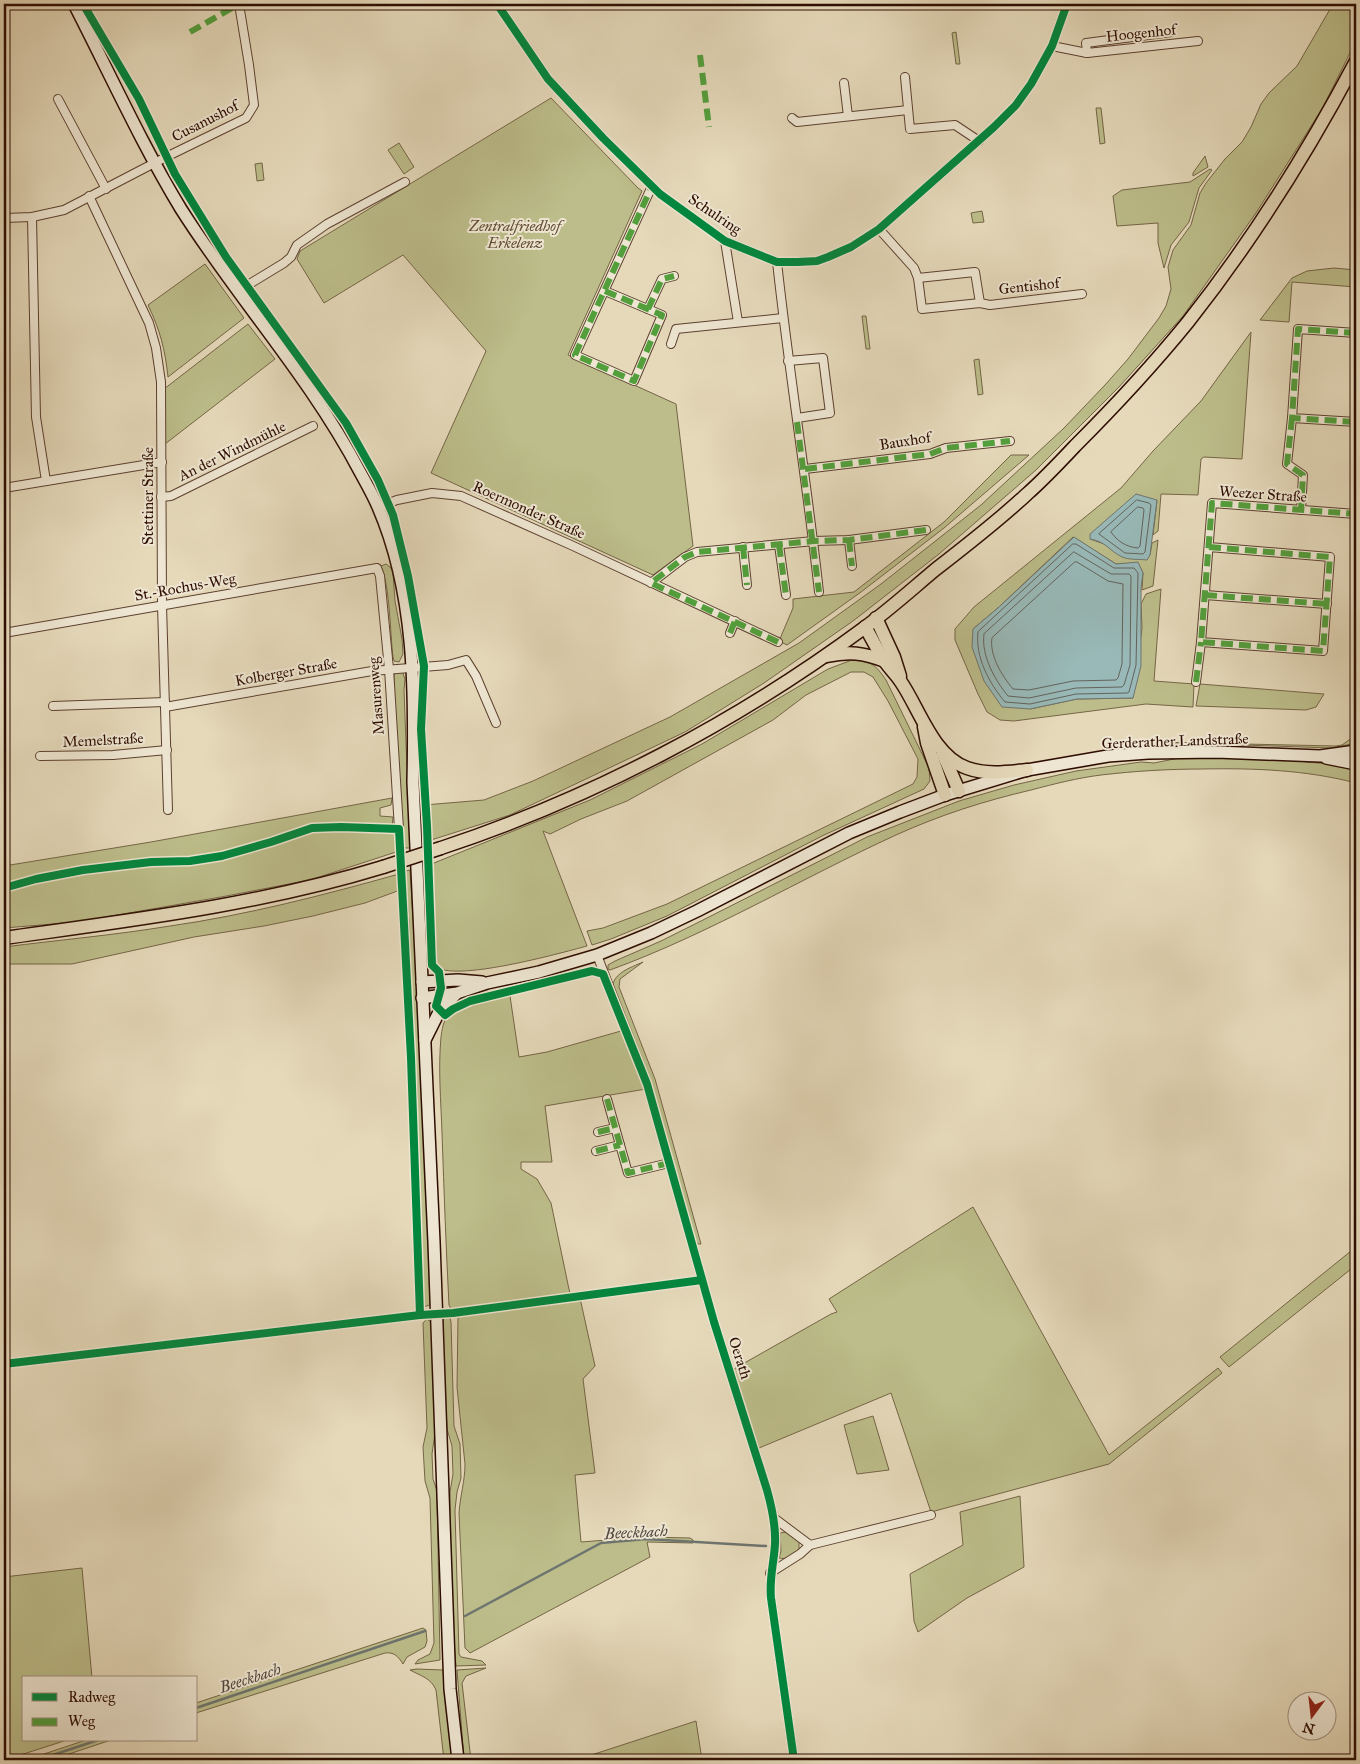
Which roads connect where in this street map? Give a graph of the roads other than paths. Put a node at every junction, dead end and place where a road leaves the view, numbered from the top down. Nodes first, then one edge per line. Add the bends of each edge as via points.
1 (74, 4) edge
2 (239, 4) edge
3 (496, 4) edge
4 (1067, 4) edge
5 (1171, 32) dead end
6 (1198, 41) dead end
7 (1052, 46) junction
8 (1087, 53) junction
9 (1356, 61) edge
10 (905, 76) dead end
11 (844, 83) dead end
12 (58, 99) dead end
13 (908, 110) junction
14 (848, 116) junction
15 (792, 118) dead end
16 (979, 141) junction
17 (154, 163) junction
18 (405, 182) dead end
19 (652, 186) junction
20 (106, 189) junction
21 (90, 196) junction
22 (32, 217) junction
23 (4, 218) edge
24 (879, 229) junction
25 (725, 241) junction
26 (777, 262) junction
27 (674, 276) dead end
28 (918, 278) junction
29 (238, 291) junction
30 (605, 291) junction
31 (1082, 294) dead end
32 (980, 303) junction
33 (648, 309) junction
34 (783, 318) junction
35 (738, 322) junction
36 (1356, 333) edge
37 (671, 344) dead end
38 (788, 361) junction
39 (797, 418) junction
40 (1292, 418) junction
41 (1356, 422) edge
42 (313, 426) dead end
43 (1010, 441) dead end
44 (162, 462) junction
45 (804, 469) junction
46 (46, 480) junction
47 (4, 488) edge
48 (162, 497) junction
49 (378, 507) junction
50 (1301, 510) junction
51 (1356, 514) edge
52 (926, 530) dead end
53 (849, 540) junction
54 (814, 541) junction
55 (780, 545) junction
56 (743, 547) junction
57 (1209, 548) junction
58 (852, 566) dead end
59 (372, 570) joint
60 (652, 583) junction
61 (747, 585) dead end
62 (819, 592) dead end
63 (786, 595) dead end
64 (1205, 595) junction
65 (1327, 604) junction
66 (162, 605) junction
67 (876, 618) junction
68 (735, 621) junction
69 (865, 627) junction
70 (4, 633) edge
71 (730, 633) dead end
72 (778, 642) dead end
73 (1201, 642) junction
74 (820, 658) junction
75 (885, 661) junction
76 (412, 667) junction
77 (389, 668) junction
78 (1196, 682) dead end
79 (902, 683) junction
80 (165, 704) junction
81 (53, 706) dead end
82 (496, 723) dead end
83 (924, 725) junction
84 (938, 744) junction
85 (167, 750) junction
86 (1356, 751) edge
87 (40, 756) dead end
88 (1320, 756) junction
89 (1356, 764) edge
90 (1027, 770) junction
91 (959, 791) junction
92 (945, 795) junction
93 (168, 810) dead end
94 (399, 829) dead end
95 (4, 938) edge
96 (597, 955) junction
97 (422, 982) junction
98 (487, 982) junction
99 (457, 993) junction
100 (422, 998) junction
101 (424, 1042) junction
102 (607, 1099) dead end
103 (615, 1128) junction
104 (598, 1132) dead end
105 (620, 1145) junction
106 (596, 1151) dead end
107 (669, 1163) junction
108 (931, 1515) dead end
109 (774, 1518) junction
110 (810, 1545) junction
111 (770, 1574) junction
112 (458, 1760) edge
113 (794, 1760) edge

1 - 17 main road
2 - 17 street, Cusanushof via 254,105 249,115
3 - 19 street, Schulring via 548,79
4 - 7 street, Schulring
5 - 8 street, Hoogenhof via 1086,43
6 - 8 street, Hoogenhof
7 - 8 street, Hoogenhof
7 - 16 street, Schulring via 1027,90
9 - 67 main road via 1328,114 1240,252 1128,393 1030,492
10 - 13 street
11 - 14 street
12 - 20 street
13 - 14 street
13 - 16 street via 910,130 955,126
14 - 15 street via 797,122
16 - 24 street, Schulring
17 - 20 street, Cusanushof
17 - 29 main road
18 - 29 street via 327,224 297,245 284,263
19 - 25 street, Schulring
19 - 30 street
20 - 21 street, Cusanushof
21 - 22 street, Cusanushof via 64,210
21 - 44 street, Stettiner Straße via 149,323 156,348 161,382
22 - 23 street, Cusanushof
22 - 46 street via 36,417
24 - 26 street, Schulring via 851,247 817,261
24 - 28 street, Gentishof via 909,260
25 - 26 street, Schulring
25 - 35 street
26 - 34 street
27 - 33 street via 662,279
28 - 32 street, Gentishof via 922,308
28 - 32 street, Gentishof via 975,272
29 - 49 main road via 324,409
30 - 33 street
30 - 33 street via 574,355 634,381 662,315
31 - 32 street, Gentishof via 990,305
34 - 35 street
34 - 38 street
35 - 37 street via 676,330
36 - 40 street via 1298,329
38 - 39 street
38 - 39 street via 823,358 830,413
39 - 45 street
40 - 41 street
40 - 50 street via 1287,464 1303,474
42 - 48 street, An der Windmühle via 171,496
43 - 45 street, Bauxhof
44 - 46 street
44 - 48 street, Stettiner Straße
45 - 54 street
46 - 47 street
48 - 66 street, Stettiner Straße
49 - 60 street, Roermonder Straße via 432,493 461,496
49 - 76 main road via 399,571
50 - 51 street, Weezer Straße
50 - 57 street, Weezer Straße via 1212,503
52 - 53 street
53 - 54 street
53 - 58 street
54 - 55 street
54 - 62 street
55 - 56 street
55 - 63 street
56 - 60 street via 697,552
56 - 61 street
57 - 64 street, Weezer Straße
57 - 65 street via 1330,557
59 - 66 street, St.-Rochus-Weg
59 - 77 street, Masurenweg via 377,568 380,576
60 - 68 street, Roermonder Straße
64 - 65 street
64 - 73 street, Weezer Straße
65 - 73 street via 1323,651
66 - 70 street, St.-Rochus-Weg
66 - 80 street, Stettiner Straße
67 - 69 main road
67 - 79 main road via 894,656
68 - 71 street
68 - 72 street, Roermonder Straße
69 - 74 main road
69 - 75 main road
73 - 78 street, Weezer Straße
74 - 75 main road via 855,653
74 - 95 main road, bridge via 697,736 615,778 442,848 281,895 166,916
75 - 79 main road
76 - 77 street, Kolberger Straße
76 - 82 street, Kolberger Straße via 448,665 466,660
76 - 97 main road via 413,782
77 - 80 street, Kolberger Straße
77 - 94 street, Masurenweg
79 - 83 main road
80 - 81 street, Kolberger Straße
80 - 85 street, Stettiner Straße
83 - 84 main road
83 - 92 main road
84 - 90 main road via 950,758 968,769 993,773
84 - 91 main road
85 - 87 street, Memelstraße
85 - 93 street, Stettiner Straße
86 - 88 main road, Gerderather Landstraße
88 - 89 main road, Gerderather Landstraße
88 - 90 main road, Gerderather Landstraße via 1148,753 1108,756
90 - 91 main road, Gerderather Landstraße
91 - 92 main road, Gerderather Landstraße
92 - 96 main road, Gerderather Landstraße via 849,833 697,911
96 - 98 main road, Gerderather Landstraße via 539,972
96 - 107 street, Oerath via 647,1084
97 - 98 main road
97 - 100 main road
98 - 99 main road
99 - 100 main road
99 - 101 main road via 440,1010
100 - 101 main road
101 - 112 main road via 450,1689
102 - 103 street
103 - 104 street
103 - 105 street
105 - 106 street
105 - 107 street via 628,1173
107 - 109 street, Oerath
108 - 110 street
109 - 110 street
109 - 111 street, Oerath via 775,1544
110 - 111 street
111 - 113 street, Oerath

